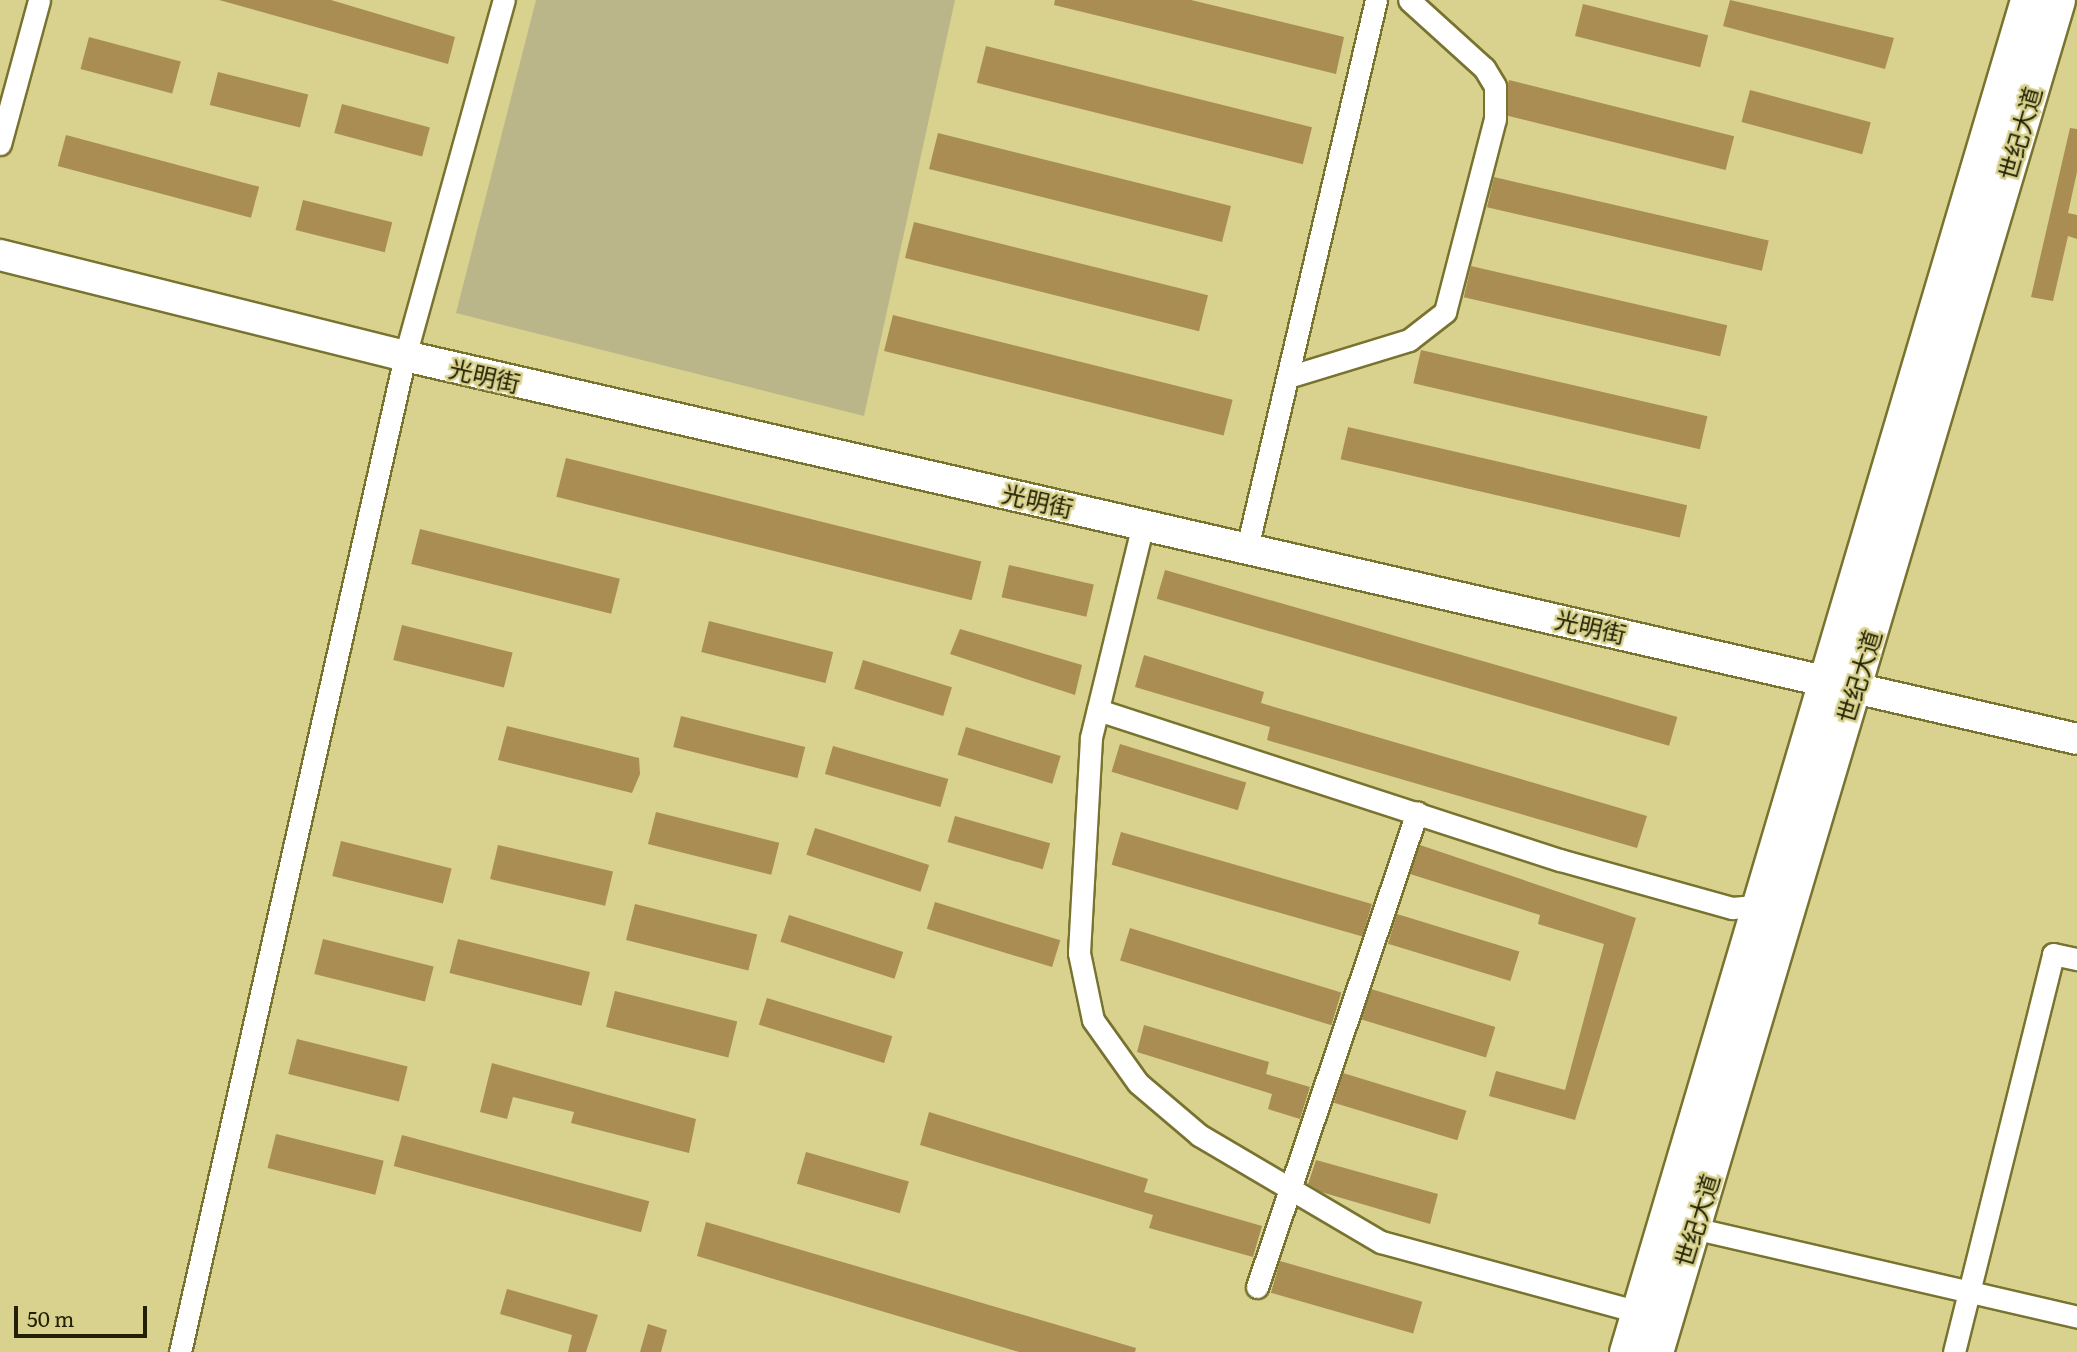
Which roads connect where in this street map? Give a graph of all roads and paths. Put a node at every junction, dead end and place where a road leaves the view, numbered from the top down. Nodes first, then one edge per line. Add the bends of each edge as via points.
1 (39, 0) edge
2 (504, 0) edge
3 (1376, 0) edge
4 (1409, 0) edge
5 (2026, 0) edge
6 (2058, 0) edge
7 (0, 144) edge
8 (0, 255) edge
9 (405, 356) junction
10 (1287, 377) junction
11 (1143, 524) junction
12 (1247, 548) junction
13 (1841, 683) junction
14 (1098, 710) junction
15 (2077, 739) edge
16 (1417, 812) junction
17 (1775, 906) junction
18 (2077, 959) edge
19 (1290, 1192) junction
20 (1693, 1228) junction
21 (1257, 1287) dead end
22 (1971, 1291) junction
23 (1638, 1312) junction
24 (2077, 1317) edge
25 (180, 1352) edge
26 (1626, 1352) edge
27 (1656, 1352) edge
28 (1954, 1352) edge

1 - 7 street
2 - 9 street
3 - 10 street
4 - 10 street via 1484,68 1494,86 1495,118 1445,312 1409,340
5 - 13 main road, 世纪大道
6 - 13 main road, 世纪大道
8 - 9 street, 光明街
9 - 11 street, 光明街
9 - 25 street
10 - 12 street
11 - 12 street, 光明街
11 - 14 street
12 - 13 street, 光明街
13 - 15 street, 光明街
13 - 17 main road, 世纪大道
14 - 16 street
14 - 19 street via 1079,953 1093,1020 1138,1083 1199,1135
16 - 17 street via 1732,908
16 - 19 street
17 - 20 main road, 世纪大道
17 - 23 main road, 世纪大道
18 - 22 street via 2053,954
19 - 21 street
19 - 23 street via 1381,1242
20 - 22 street
20 - 27 main road, 世纪大道
22 - 24 street
22 - 28 street
23 - 26 main road, 世纪大道

